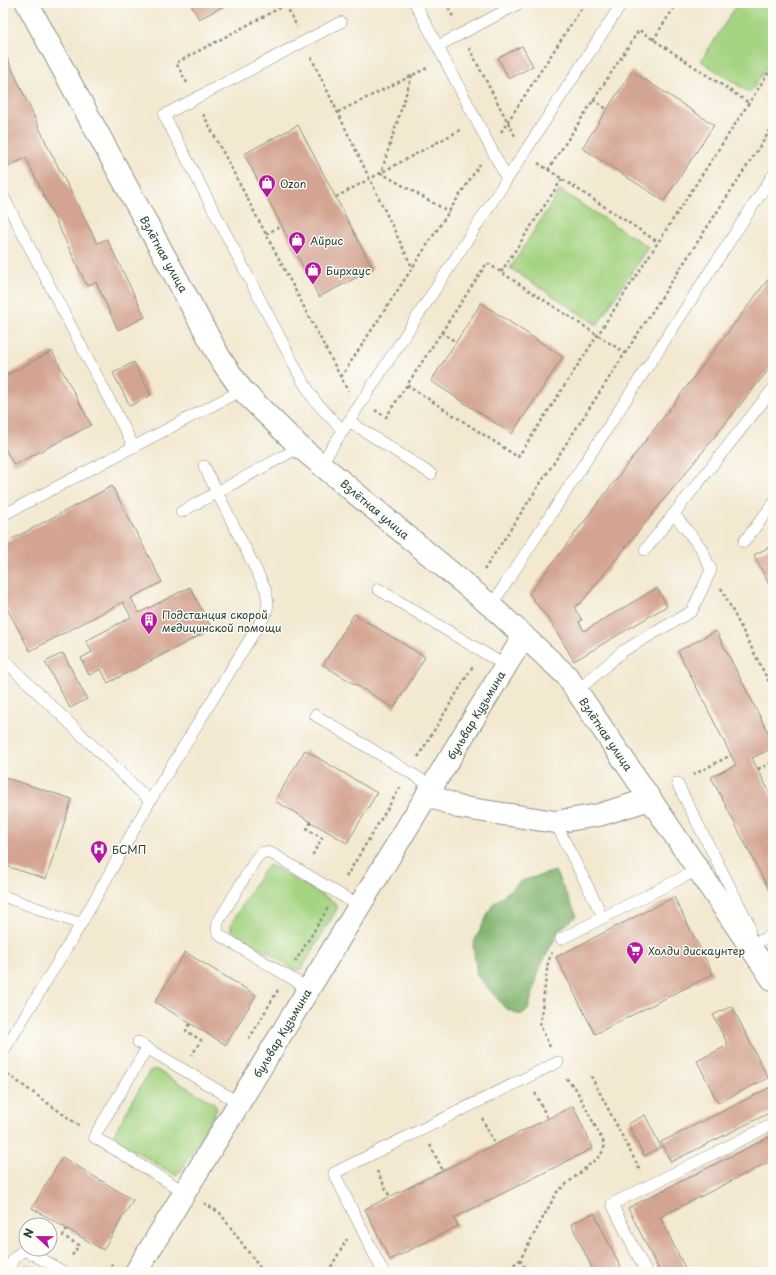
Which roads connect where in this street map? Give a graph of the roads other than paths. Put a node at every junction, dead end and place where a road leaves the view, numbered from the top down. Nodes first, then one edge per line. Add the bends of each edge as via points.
1 (27, 3) edge
2 (415, 3) edge
3 (520, 3) edge
4 (622, 3) edge
5 (341, 22) dead end
6 (438, 46) junction
7 (773, 175) edge
8 (507, 179) junction
9 (3, 196) edge
10 (773, 389) edge
11 (242, 390) junction
12 (349, 421) junction
13 (343, 431) junction
14 (134, 447) junction
15 (300, 448) junction
16 (320, 464) junction
17 (204, 466) dead end
18 (431, 474) dead end
19 (217, 492) junction
20 (773, 504) edge
21 (180, 512) dead end
22 (674, 514) junction
23 (3, 515) edge
24 (744, 542) dead end
25 (645, 550) dead end
26 (378, 589) dead end
27 (492, 606) junction
28 (524, 636) junction
29 (3, 659) edge
30 (506, 666) junction
31 (577, 691) junction
32 (315, 715) dead end
33 (677, 783) road end
34 (430, 790) junction
35 (650, 799) junction
36 (150, 801) junction
37 (555, 822) junction
38 (697, 870) junction
39 (3, 896) edge
40 (359, 906) junction
41 (599, 909) dead end
42 (81, 924) junction
43 (773, 934) edge
44 (561, 939) road end
45 (750, 946) junction
46 (773, 980) edge
47 (309, 989) junction
48 (4, 1049) edge
49 (558, 1062) dead end
50 (239, 1103) junction
51 (773, 1124) edge
52 (185, 1192) junction
53 (66, 1267) edge
54 (6, 1272) edge
55 (136, 1272) edge
56 (383, 1272) edge
57 (646, 1272) edge

1 - 11 street, Взлётная улица via 221,360
2 - 6 lane
3 - 6 lane
4 - 8 lane
5 - 13 lane via 164,115 302,380 315,401
6 - 8 lane
7 - 27 lane
8 - 12 lane
9 - 14 lane
10 - 22 lane
11 - 14 lane
11 - 15 street, Взлётная улица
12 - 13 lane
12 - 18 lane
13 - 16 lane
14 - 23 lane
15 - 16 street, Взлётная улица
15 - 19 lane
16 - 27 street, Взлётная улица
17 - 19 lane
19 - 21 lane
19 - 36 lane via 266,590 268,604 266,613
20 - 24 lane
22 - 25 lane
22 - 31 lane via 701,548 712,570 692,611 623,651
26 - 30 lane
27 - 28 street, Взлётная улица
28 - 30 street, бульвар Кузьмина
28 - 31 street, Взлётная улица via 566,675
29 - 36 lane
30 - 34 street, бульвар Кузьмина
31 - 35 street, Взлётная улица
32 - 34 lane via 409,772
33 - 45 lane via 749,924
34 - 37 street via 458,807
34 - 40 street, бульвар Кузьмина
35 - 37 street via 599,815
35 - 38 street, Взлётная улица
36 - 42 lane
37 - 41 lane
38 - 44 lane
38 - 45 street, Взлётная улица
39 - 42 lane
40 - 47 street, бульвар Кузьмина
40 - 47 lane via 271,853 263,852 257,857 218,922 217,930 222,936
42 - 48 lane
43 - 45 lane
45 - 46 street, Взлётная улица
47 - 50 street, бульвар Кузьмина
49 - 56 lane via 334,1173
50 - 52 street, бульвар Кузьмина
50 - 52 lane via 142,1045 94,1137
51 - 57 lane via 612,1204
52 - 55 street, бульвар Кузьмина
53 - 54 lane via 23,1251 16,1255

